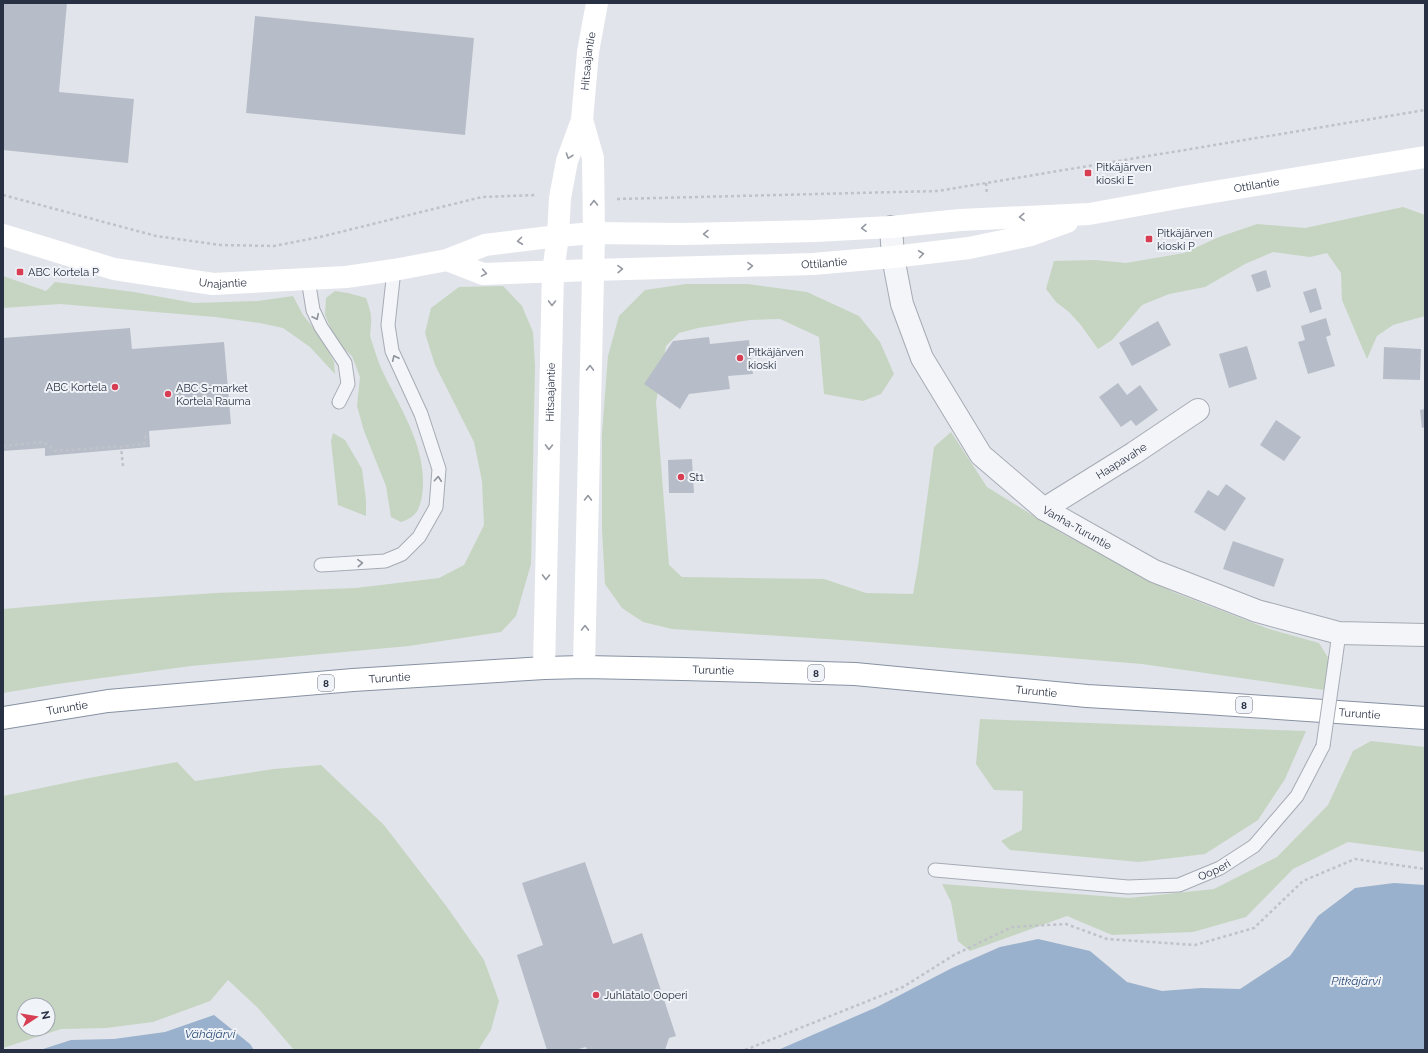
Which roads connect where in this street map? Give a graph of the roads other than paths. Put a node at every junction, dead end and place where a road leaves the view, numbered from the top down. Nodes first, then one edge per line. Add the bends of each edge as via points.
1 (597, 3) edge
2 (582, 120) junction
3 (1425, 157) edge
4 (1089, 214) junction
5 (891, 227) junction
6 (594, 233) junction
7 (3, 235) edge
8 (558, 236) junction
9 (893, 258) junction
10 (448, 260) junction
11 (394, 270) junction
12 (592, 270) junction
13 (553, 272) junction
14 (308, 279) junction
15 (339, 402) dead end
16 (1198, 410) dead end
17 (1044, 510) junction
18 (321, 565) dead end
19 (1339, 633) junction
20 (1425, 635) edge
21 (584, 667) junction
22 (544, 668) junction
23 (3, 718) edge
24 (1425, 718) edge
25 (935, 870) dead end

1 - 2 main road, Hitsaajantie via 588,52
6 -> 2 main road, Hitsaajantie via 593,158
2 -> 8 main road, Hitsaajantie via 567,160 560,198
3 - 4 main road, Ottilantie
4 -> 5 main road, Ottilantie via 960,220
9 -> 4 main road, Ottilantie via 969,248 1030,235
5 -> 6 main road, Ottilantie via 682,234
5 - 9 street, Vanha-Turuntie
6 - 8 main road, Ottilantie
6 - 12 main road, Hitsaajantie
7 - 14 main road, Unajantie via 114,269 213,284
8 -> 10 main road, Unajantie via 485,245
8 - 13 main road, Hitsaajantie
12 -> 9 main road, Ottilantie via 813,264
9 - 17 street, Vanha-Turuntie via 902,304 922,358 981,455
10 - 11 main road, Unajantie
10 -> 13 main road via 483,274
11 - 14 main road, Unajantie
18 -> 11 lane via 385,561 402,554 419,537 436,507 439,469 421,414 392,351 388,325
12 - 13 main road, Ottilantie
21 -> 12 main road, Hitsaajantie
13 -> 22 main road, Hitsaajantie
14 -> 15 lane via 313,310 345,363 348,384
16 - 17 street, Haapavahe
17 - 19 street, Vanha-Turuntie via 1154,571 1257,612
19 - 20 street, Vanha-Turuntie
19 - 25 lane, Ooperi, bridge via 1323,746 1297,796 1254,846 1220,868 1179,885 1128,887
21 - 22 main road, Turuntie / 8
21 - 24 main road, Turuntie / 8 via 855,674 1087,696
22 - 23 main road, Turuntie / 8 via 353,680 108,701

